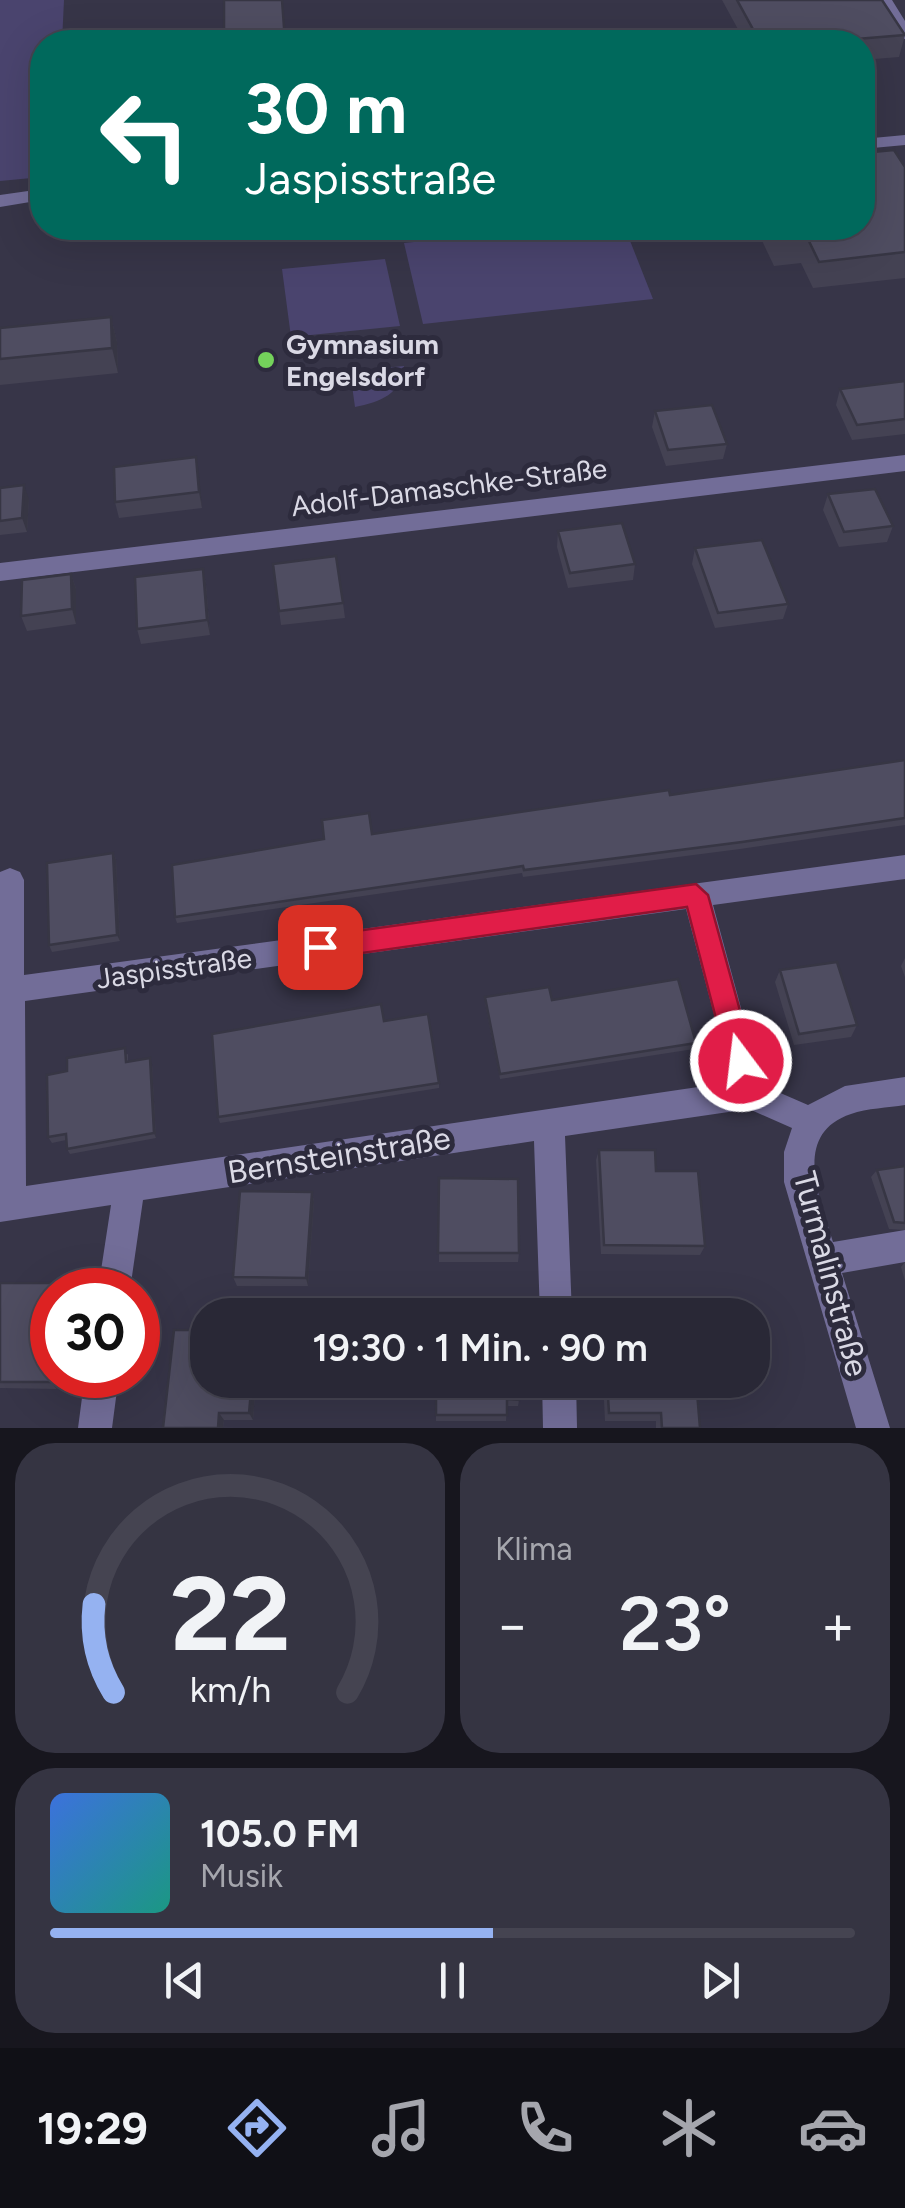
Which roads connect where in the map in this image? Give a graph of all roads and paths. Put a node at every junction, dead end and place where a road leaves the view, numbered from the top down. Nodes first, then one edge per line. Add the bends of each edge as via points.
1 (884, 0) edge
2 (905, 34) edge
3 (905, 140) edge
4 (875, 143) edge
5 (30, 185) edge
6 (0, 187) edge
7 (30, 197) edge
8 (0, 201) edge
9 (905, 462) edge
10 (0, 572) edge
11 (905, 867) edge
12 (10, 880) dead end
13 (696, 895) junction
14 (9, 990) junction
15 (905, 1092) edge
16 (750, 1094) junction
17 (810, 1121) junction
18 (549, 1124) junction
19 (129, 1187) junction
20 (6, 1206) edge
21 (905, 1246) edge
22 (822, 1260) junction
23 (117, 1268) edge
24 (555, 1298) edge
25 (99, 1398) edge
26 (559, 1398) edge
27 (95, 1428) edge
28 (560, 1428) edge
29 (873, 1428) edge

1 - 2 street
3 - 4 street
5 - 6 street
7 - 8 street
9 - 10 street, Adolf-Damaschke-Straße
11 - 13 street, Jaspisstraße
12 - 14 street
13 - 14 street, Jaspisstraße
13 - 16 street
14 - 20 street
15 - 17 street via 844,1100
16 - 17 street
16 - 18 street, Bernsteinstraße
17 - 22 street, Turmalinstraße via 799,1182
18 - 19 street, Bernsteinstraße
18 - 24 street
19 - 20 street, Bernsteinstraße
19 - 23 street
21 - 22 street
22 - 29 street, Turmalinstraße
25 - 27 street
26 - 28 street

